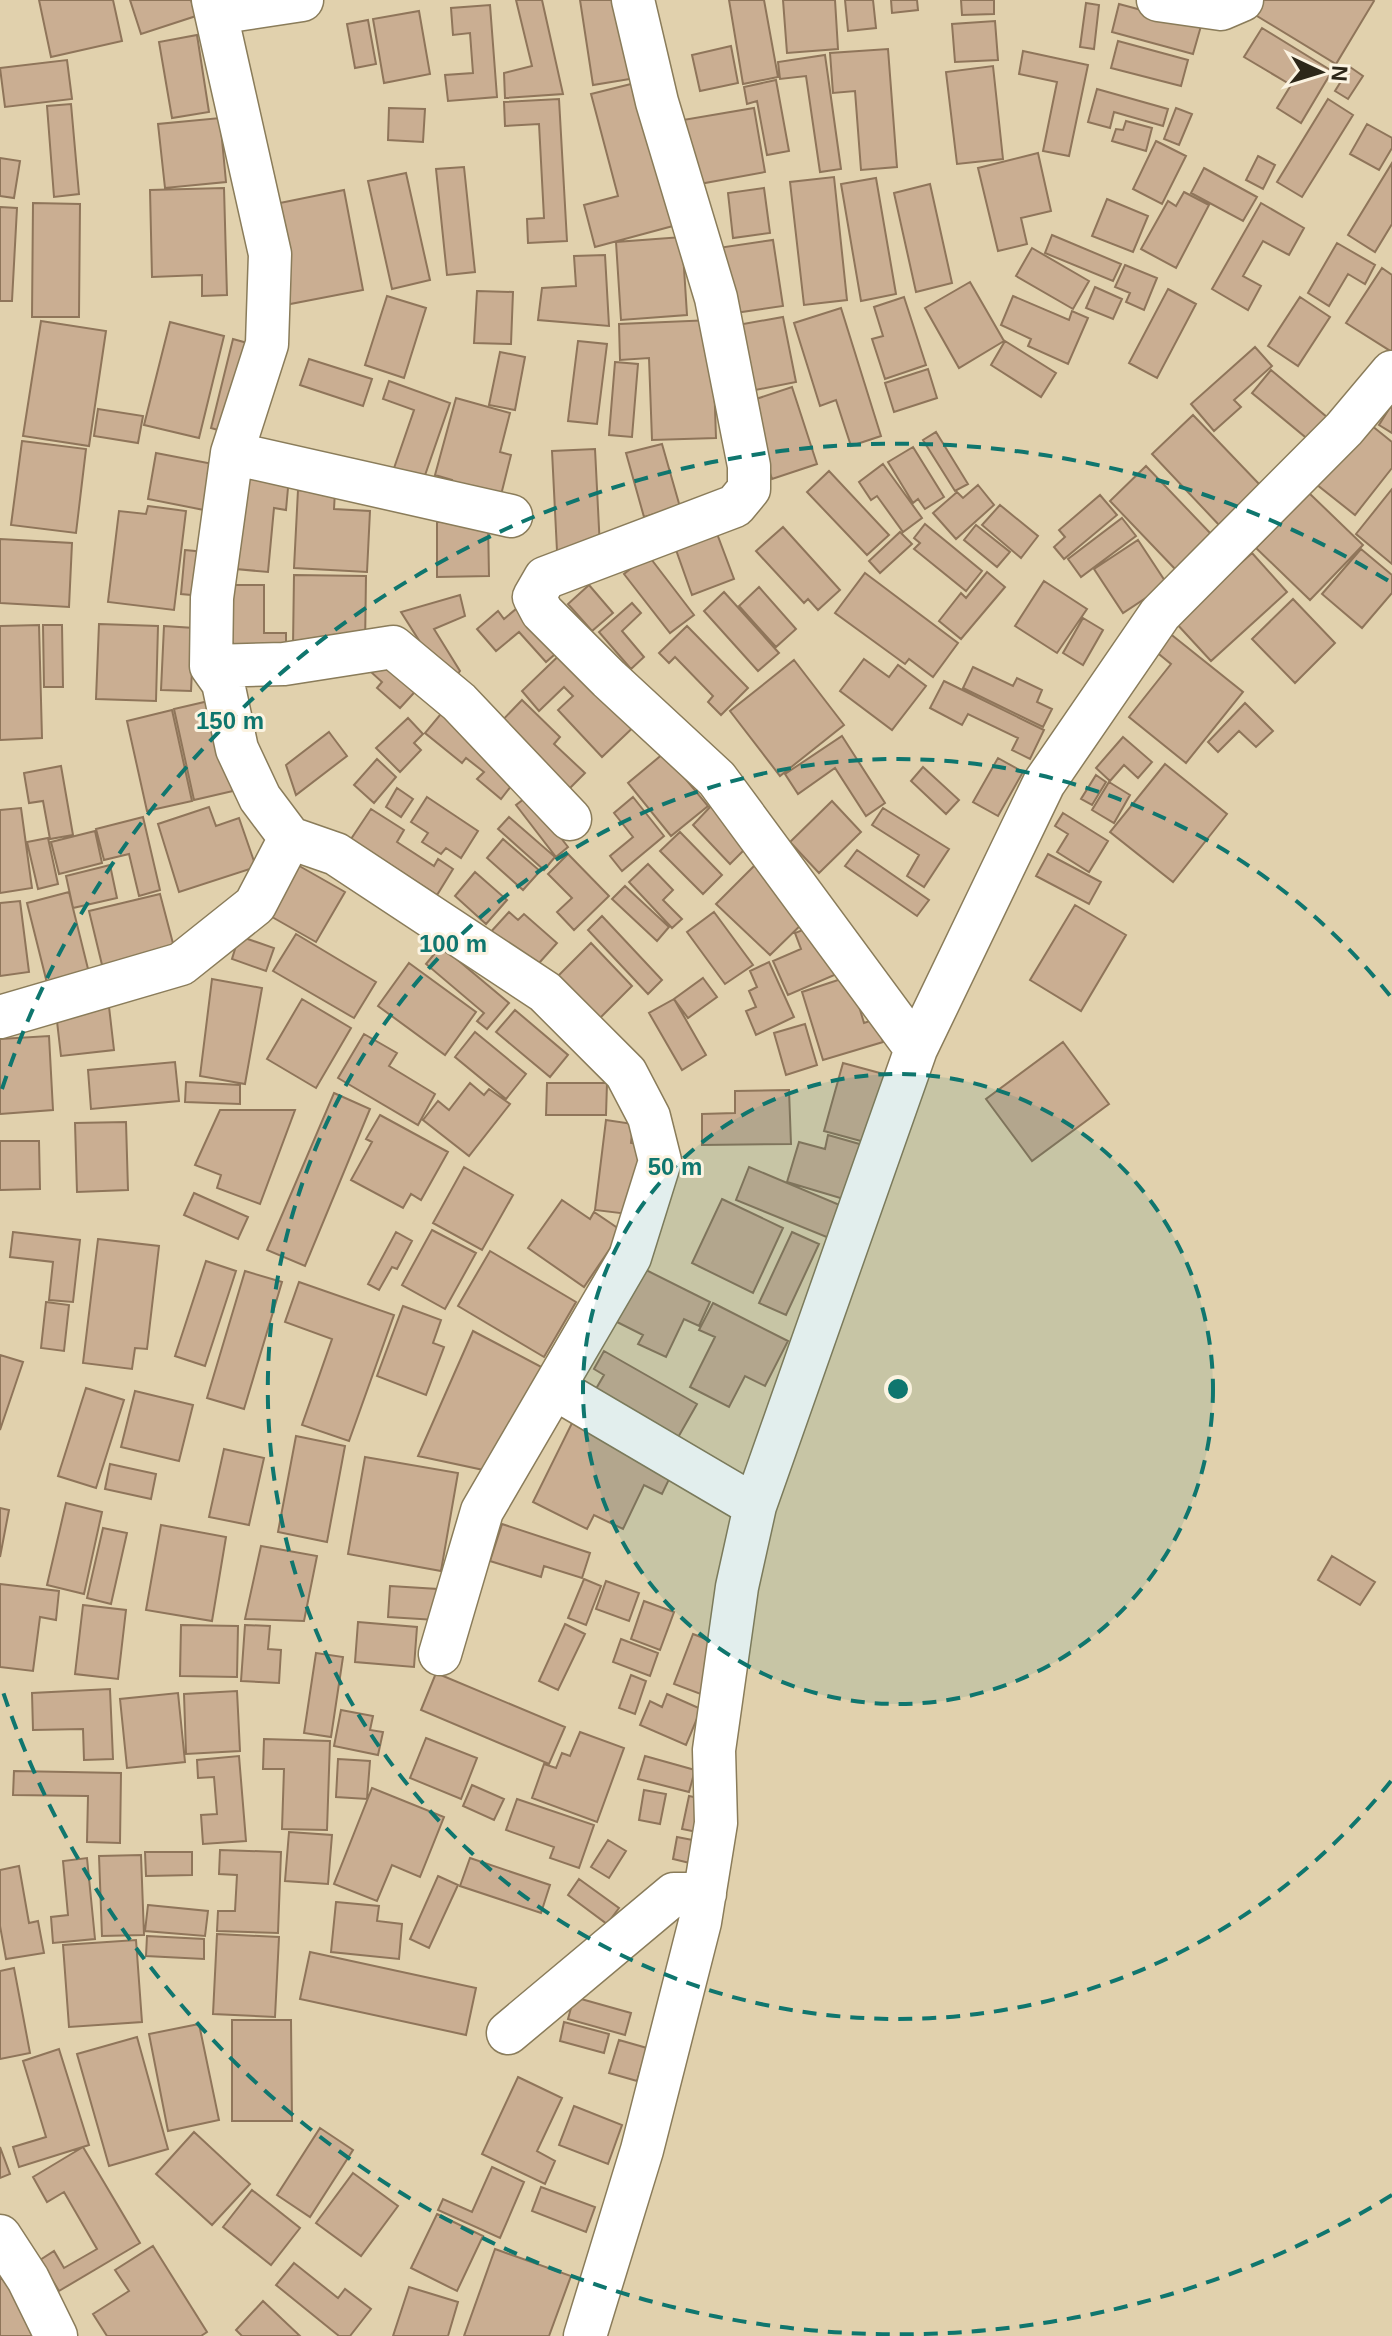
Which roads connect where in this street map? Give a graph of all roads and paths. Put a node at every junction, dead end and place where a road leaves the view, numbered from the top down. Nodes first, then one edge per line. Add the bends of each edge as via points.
1 (302, 0) edge
2 (633, 0) edge
3 (1158, 0) edge
4 (1242, 0) edge
5 (215, 7) edge
6 (1392, 372) edge
7 (232, 453) junction
8 (511, 516) dead end
9 (211, 666) junction
10 (570, 819) dead end
11 (290, 838) junction
12 (0, 1017) edge
13 (916, 1049) junction
14 (556, 1389) junction
15 (755, 1506) junction
16 (440, 1654) dead end
17 (705, 1894) junction
18 (508, 2033) dead end
19 (0, 2236) edge
20 (56, 2336) edge
21 (585, 2336) edge

1 - 5 street
2 - 13 street via 657,102 716,298 749,489 735,506 545,578 534,597 542,612 598,668 717,779
3 - 4 street via 1221,9
5 - 7 street via 270,254 267,344
6 - 13 street via 1344,429 1160,614 1044,783
7 - 8 street
7 - 9 street via 212,598
9 - 10 street via 284,664 393,647 459,702
9 - 11 street via 223,683 237,749 260,798
11 - 12 street via 255,905 181,964
11 - 14 street via 336,854 545,992 626,1073 649,1117 660,1161 630,1257
13 - 15 street
14 - 15 street
14 - 16 street via 482,1511
15 - 17 street via 737,1587 714,1750 716,1823
17 - 18 street via 674,1894
17 - 21 street via 642,2150
19 - 20 street

